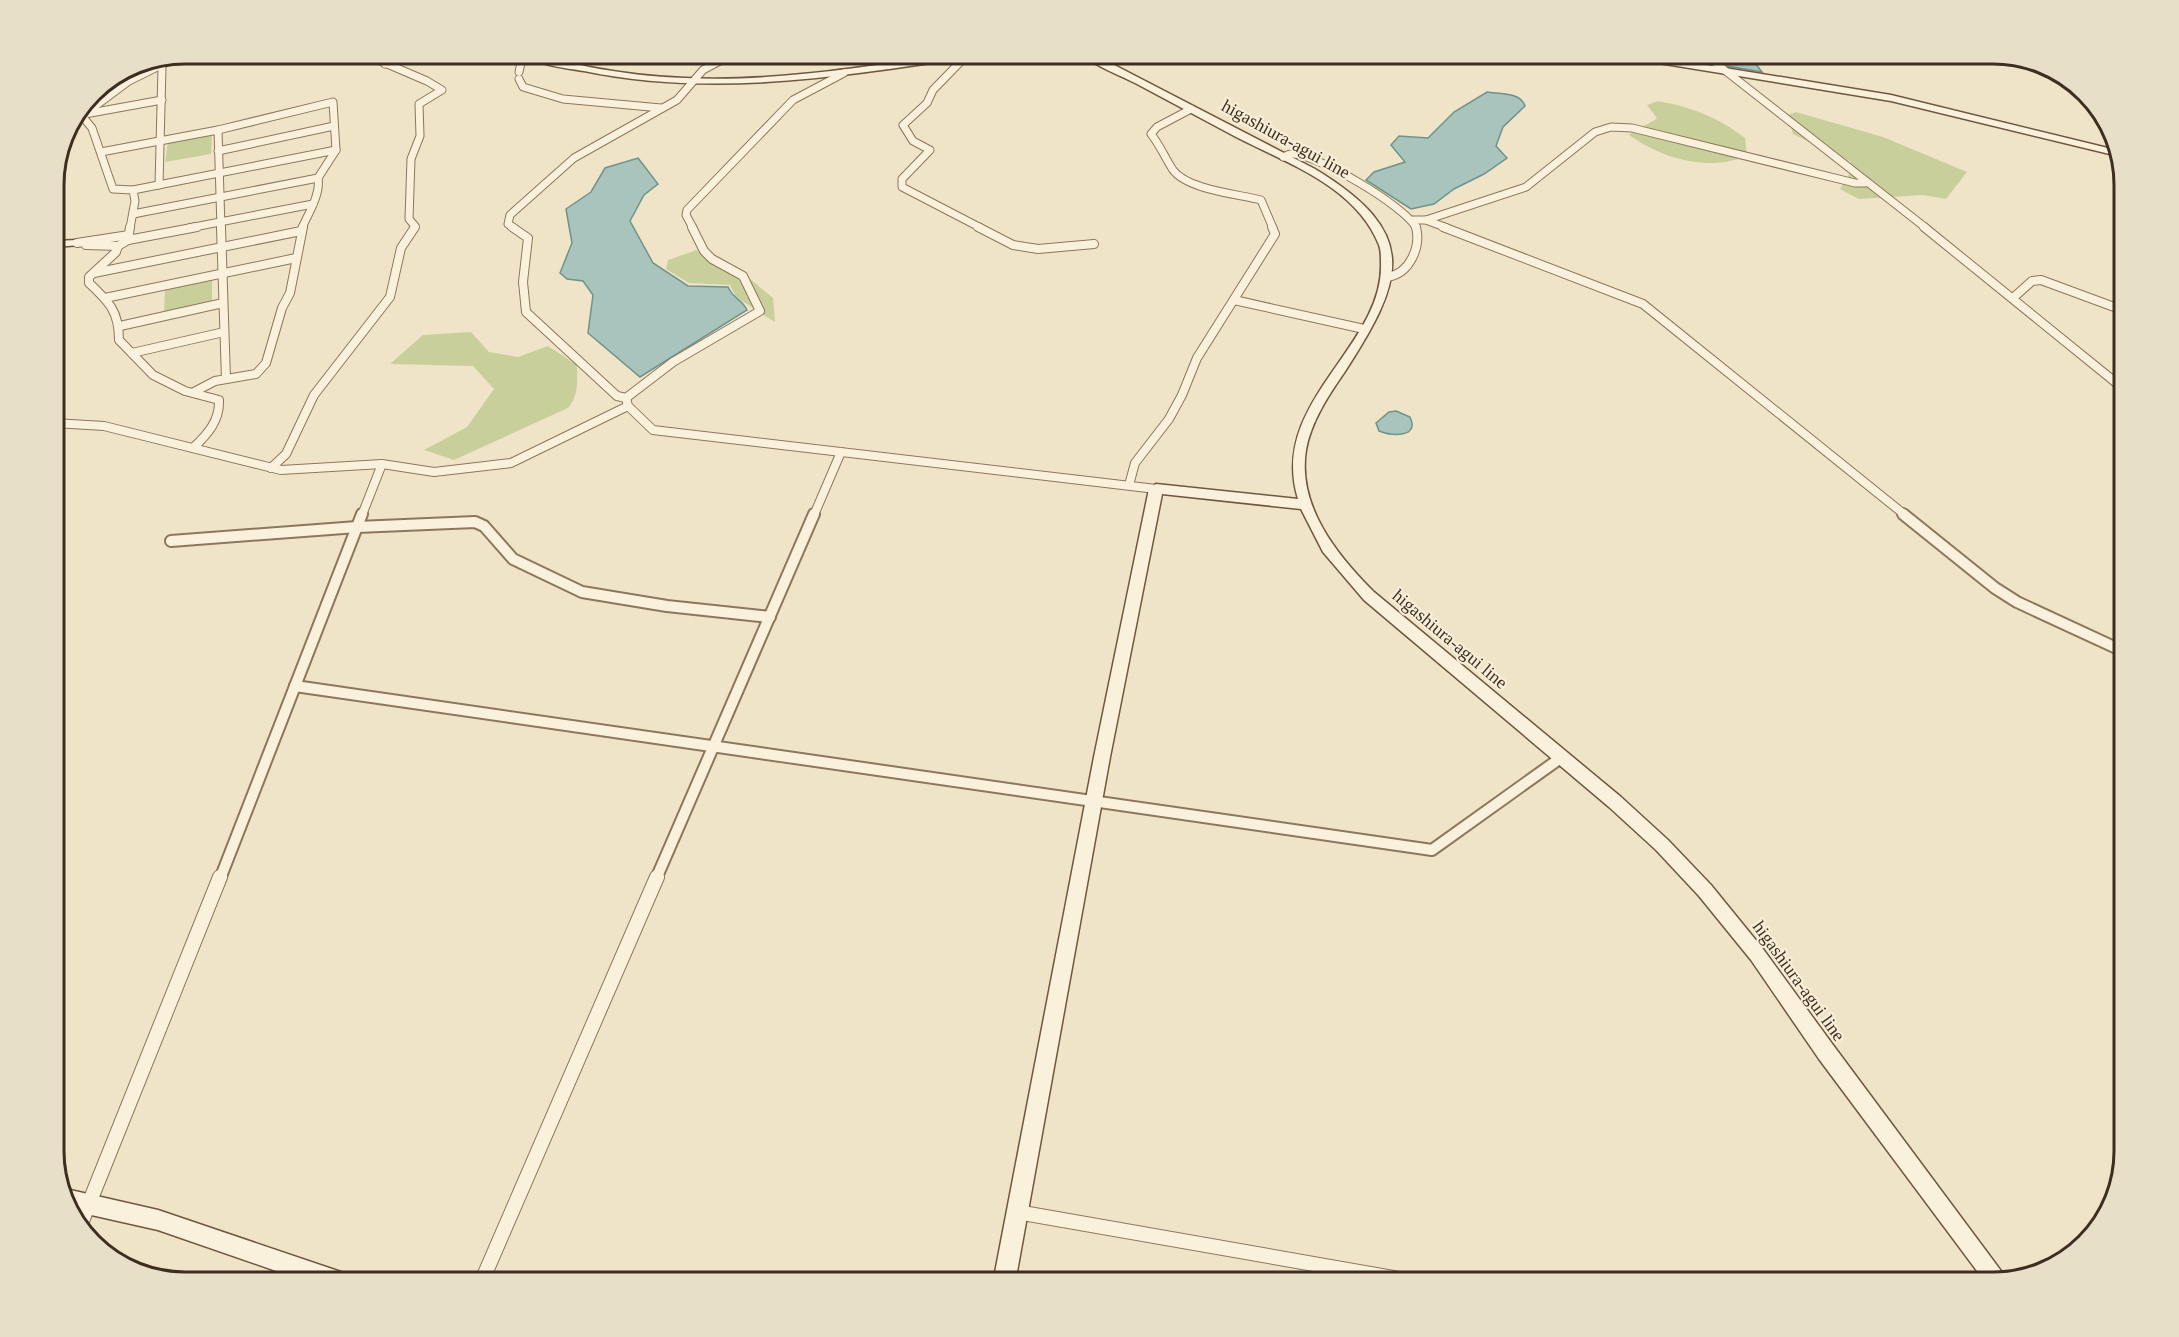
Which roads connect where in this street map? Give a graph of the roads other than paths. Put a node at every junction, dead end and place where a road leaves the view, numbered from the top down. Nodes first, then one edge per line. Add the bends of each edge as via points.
1 (385, 64) edge
2 (521, 64) edge
3 (566, 64) edge
4 (713, 64) edge
5 (903, 64) edge
6 (959, 64) edge
7 (1105, 64) edge
8 (1686, 64) edge
9 (1716, 64) edge
10 (570, 65) joint
11 (162, 67) edge
12 (1724, 70) junction
13 (143, 72) edge
14 (844, 73) junction
15 (696, 80) junction
16 (162, 100) junction
17 (96, 104) edge
18 (661, 108) junction
19 (1191, 109) junction
20 (89, 113) edge
21 (84, 119) edge
22 (334, 126) junction
23 (218, 130) junction
24 (161, 140) junction
25 (336, 150) junction
26 (218, 151) junction
27 (2109, 151) edge
28 (101, 152) junction
29 (1283, 157) junction
30 (219, 174) junction
31 (318, 178) junction
32 (1866, 183) junction
33 (159, 185) junction
34 (133, 190) junction
35 (220, 197) junction
36 (313, 204) junction
37 (133, 214) junction
38 (1413, 220) junction
39 (1426, 220) junction
40 (220, 222) junction
41 (301, 231) junction
42 (128, 237) junction
43 (77, 243) junction
44 (65, 244) edge
45 (1094, 244) dead end
46 (118, 246) junction
47 (222, 247) junction
48 (296, 258) junction
49 (94, 273) junction
50 (223, 274) junction
51 (1388, 277) junction
52 (105, 298) junction
53 (2013, 298) junction
54 (1234, 300) junction
55 (223, 303) junction
56 (2114, 307) edge
57 (120, 326) junction
58 (1364, 329) junction
59 (224, 332) junction
60 (132, 353) junction
61 (225, 379) junction
62 (2114, 381) edge
63 (194, 392) junction
64 (627, 402) junction
65 (65, 424) edge
66 (194, 447) junction
67 (841, 452) junction
68 (382, 464) junction
69 (271, 468) junction
70 (1129, 485) junction
71 (1156, 489) junction
72 (1305, 506) junction
73 (357, 527) junction
74 (171, 541) dead end
75 (770, 617) junction
76 (2114, 647) edge
77 (295, 686) junction
78 (715, 746) junction
79 (1562, 757) junction
80 (1095, 800) junction
81 (75, 1201) edge
82 (90, 1203) junction
83 (1017, 1212) junction
84 (84, 1217) edge
85 (310, 1272) edge
86 (486, 1272) edge
87 (1006, 1272) edge
88 (1359, 1272) edge
89 (1991, 1272) edge

1 - 69 street via 442,90 419,104 420,136 411,159 407,205 408,219 415,226 400,248 390,297 314,395 286,454
2 - 18 street via 523,87 562,99
3 - 10 street
4 - 15 street
5 - 14 street
6 - 45 street via 903,125 913,141 930,150 902,179 902,187 1013,245 1038,249
7 - 19 street, higashiura-agui line
8 - 12 street
9 - 12 street
10 - 15 street via 641,77
11 - 16 street
12 - 27 street via 1926,105
12 - 32 street
13 - 17 street
14 - 15 street via 744,81
14 - 64 street via 793,100 687,210 704,251 743,276 760,311 638,386
15 - 18 street via 681,96
16 - 20 street
16 - 24 street
18 - 64 street via 574,158 527,198 508,220 528,238 523,282 526,312
19 - 29 street, higashiura-agui line
19 - 54 street via 1151,134 1174,171 1189,183 1261,200 1274,230
21 - 28 street
22 - 23 street via 333,102
22 - 25 street
22 - 26 street
23 - 24 street
23 - 26 street
24 - 28 street
24 - 33 street
25 - 30 street
25 - 31 street
26 - 30 street
28 - 34 street via 113,189
29 - 38 street via 1293,154 1344,174
29 - 51 street, higashiura-agui line via 1330,182 1370,219 1385,245
30 - 33 street
30 - 35 street
31 - 35 street
31 - 36 street
32 - 39 street via 1632,128 1611,127 1595,132 1526,187
32 - 53 street
33 - 34 street
34 - 37 street
35 - 37 street
35 - 40 street
36 - 40 street
36 - 41 street
37 - 42 street
38 - 39 street
38 - 51 street via 1419,238 1409,266 1399,276
39 - 76 street via 1642,304 1995,588
40 - 42 street
40 - 47 street
41 - 47 street
41 - 48 street
42 - 43 street
42 - 46 street
43 - 44 street
43 - 46 street
46 - 49 street
47 - 49 street
47 - 50 street
48 - 50 street
48 - 61 street via 276,340 260,371
49 - 52 street via 89,283
50 - 52 street
50 - 55 street
51 - 58 street, higashiura-agui line via 1382,300
52 - 57 street
53 - 56 street via 2032,281 2041,280
53 - 62 street
54 - 58 street
54 - 70 street via 1197,358 1169,419 1135,463
55 - 57 street
55 - 59 street
57 - 60 street via 119,340
58 - 72 street, higashiura-agui line via 1320,399 1304,433 1299,468
59 - 60 street
59 - 61 street
60 - 63 street via 153,375
61 - 63 street
63 - 66 street via 219,400 220,408
64 - 67 street via 653,430
64 - 68 street via 511,463 434,472
65 - 66 street via 104,426
66 - 69 street
67 - 70 street
67 - 75 street
68 - 69 street
68 - 73 street
70 - 71 street
71 - 72 street
71 - 80 street
72 - 79 street, higashiura-agui line via 1329,552 1346,574
73 - 74 street
73 - 75 street via 481,523 513,559 582,592
73 - 77 street
75 - 78 street
77 - 78 street
77 - 82 street
78 - 80 street
78 - 86 street
79 - 80 street via 1432,850
79 - 89 street, higashiura-agui line via 1653,836 1733,923
80 - 83 street
81 - 82 street
82 - 84 street
82 - 85 street via 158,1220
83 - 87 street
83 - 88 street

